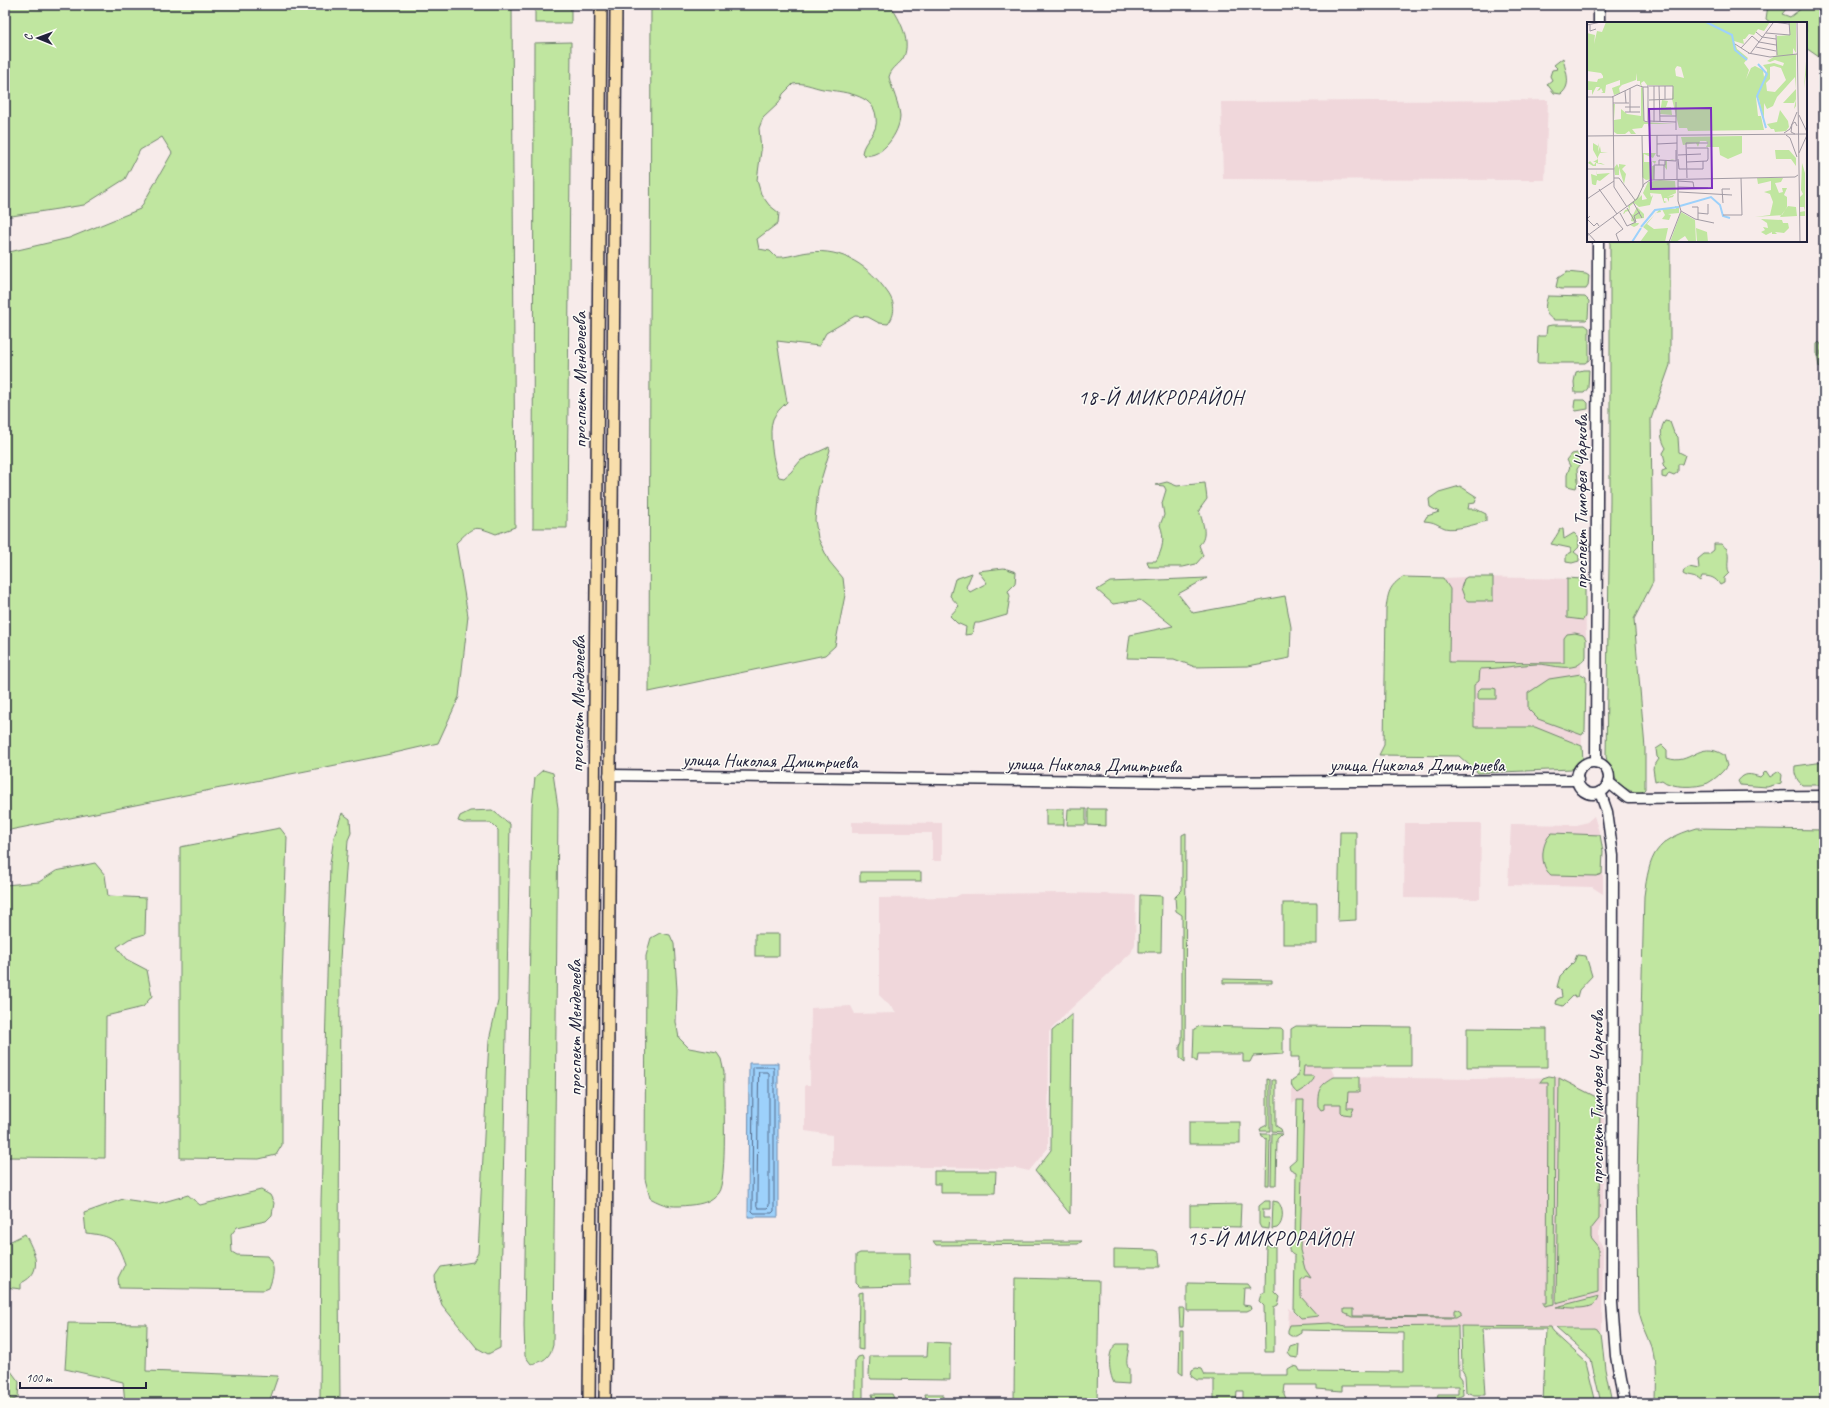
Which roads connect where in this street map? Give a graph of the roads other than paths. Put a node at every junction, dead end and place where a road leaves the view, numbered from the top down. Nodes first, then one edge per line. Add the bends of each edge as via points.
1 (601, 5) edge
2 (616, 5) edge
3 (1600, 5) edge
4 (1599, 22) edge
5 (600, 40) junction
6 (616, 40) junction
7 (1598, 242) edge
8 (1596, 762) junction
9 (609, 775) junction
10 (1578, 780) junction
11 (1608, 782) junction
12 (1600, 792) junction
13 (1824, 796) edge
14 (589, 1403) edge
15 (605, 1403) edge
16 (1624, 1403) edge

1 - 5 main road, проспект Менделеева
2 - 6 main road, проспект Менделеева
3 - 4 main road
5 - 6 main road
5 - 14 main road, проспект Менделеева
6 - 9 main road, проспект Менделеева
7 - 8 main road, проспект Тимофея Чаркова
8 - 10 main road via 1582,766
8 - 11 main road via 1606,769 1609,775
9 - 10 main road, улица Николая Дмитриева via 1192,782
9 - 15 main road, проспект Менделеева
10 - 12 main road via 1586,792
11 - 12 main road
11 - 13 main road via 1628,798
12 - 16 main road, проспект Тимофея Чаркова via 1607,812 1613,856 1612,1294 1616,1356

